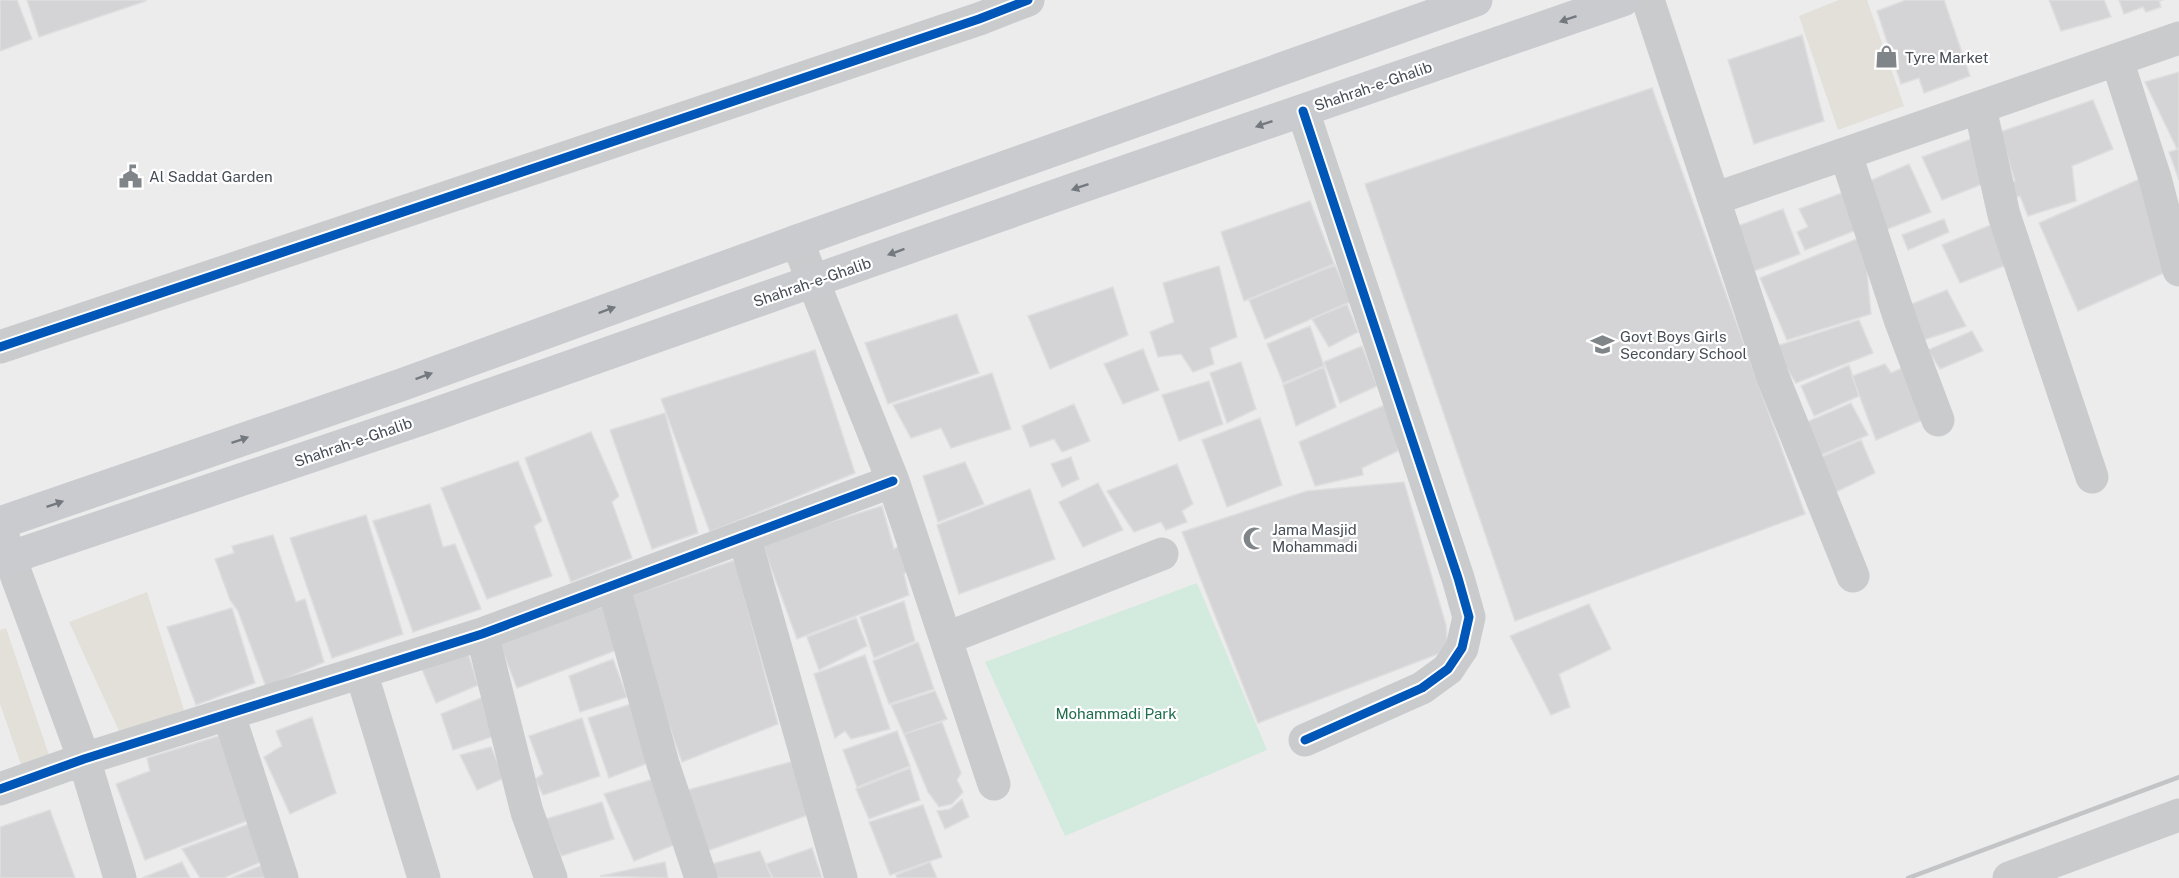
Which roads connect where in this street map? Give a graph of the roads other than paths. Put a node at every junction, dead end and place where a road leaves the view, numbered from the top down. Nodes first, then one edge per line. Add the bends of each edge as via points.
1 (1028, 0) edge
2 (1476, 0) edge
3 (1623, 0) edge
4 (1648, 0) edge
5 (975, 9) edge
6 (2179, 38) edge
7 (2116, 60) junction
8 (1980, 108) junction
9 (1303, 111) junction
10 (1846, 155) junction
11 (1714, 199) junction
12 (797, 241) junction
13 (2179, 270) edge
14 (812, 282) junction
15 (0, 347) edge
16 (1938, 420) dead end
17 (2092, 477) dead end
18 (893, 481) junction
19 (0, 525) edge
20 (744, 536) junction
21 (1162, 554) dead end
22 (5, 560) edge
23 (1853, 576) dead end
24 (613, 585) junction
25 (482, 634) junction
26 (946, 638) junction
27 (361, 672) junction
28 (229, 715) junction
29 (1305, 741) dead end
30 (84, 759) junction
31 (994, 784) dead end
32 (0, 789) edge
33 (2179, 815) edge
34 (2060, 869) edge
35 (120, 878) edge
36 (282, 878) edge
37 (424, 878) edge
38 (551, 878) edge
39 (701, 878) edge
40 (841, 878) edge
41 (2009, 878) edge

1 - 5 street
2 - 12 main road
3 -> 9 main road, Shahrah-e-Ghalib
4 - 11 street
5 - 15 street
6 - 7 street
7 - 8 street
7 - 13 street via 2155,178
8 - 10 street
8 - 17 street via 2004,215
9 -> 14 main road, Shahrah-e-Ghalib
9 - 29 street via 1469,617 1462,648 1448,669 1422,688
10 - 11 street
10 - 16 street
11 - 23 street via 1772,375
12 - 14 street
19 -> 12 main road
14 - 18 street
14 - 22 main road, Shahrah-e-Ghalib
18 - 20 street
18 - 26 street
19 - 22 street
20 - 24 street
20 - 40 street
21 - 26 street
22 - 30 street
24 - 25 street
24 - 39 street via 663,764
25 - 27 street
25 - 38 street via 527,812
26 - 31 street
27 - 28 street
27 - 37 street
28 - 30 street
28 - 36 street
30 - 32 street
30 - 35 street
33 - 34 street
34 - 41 street

